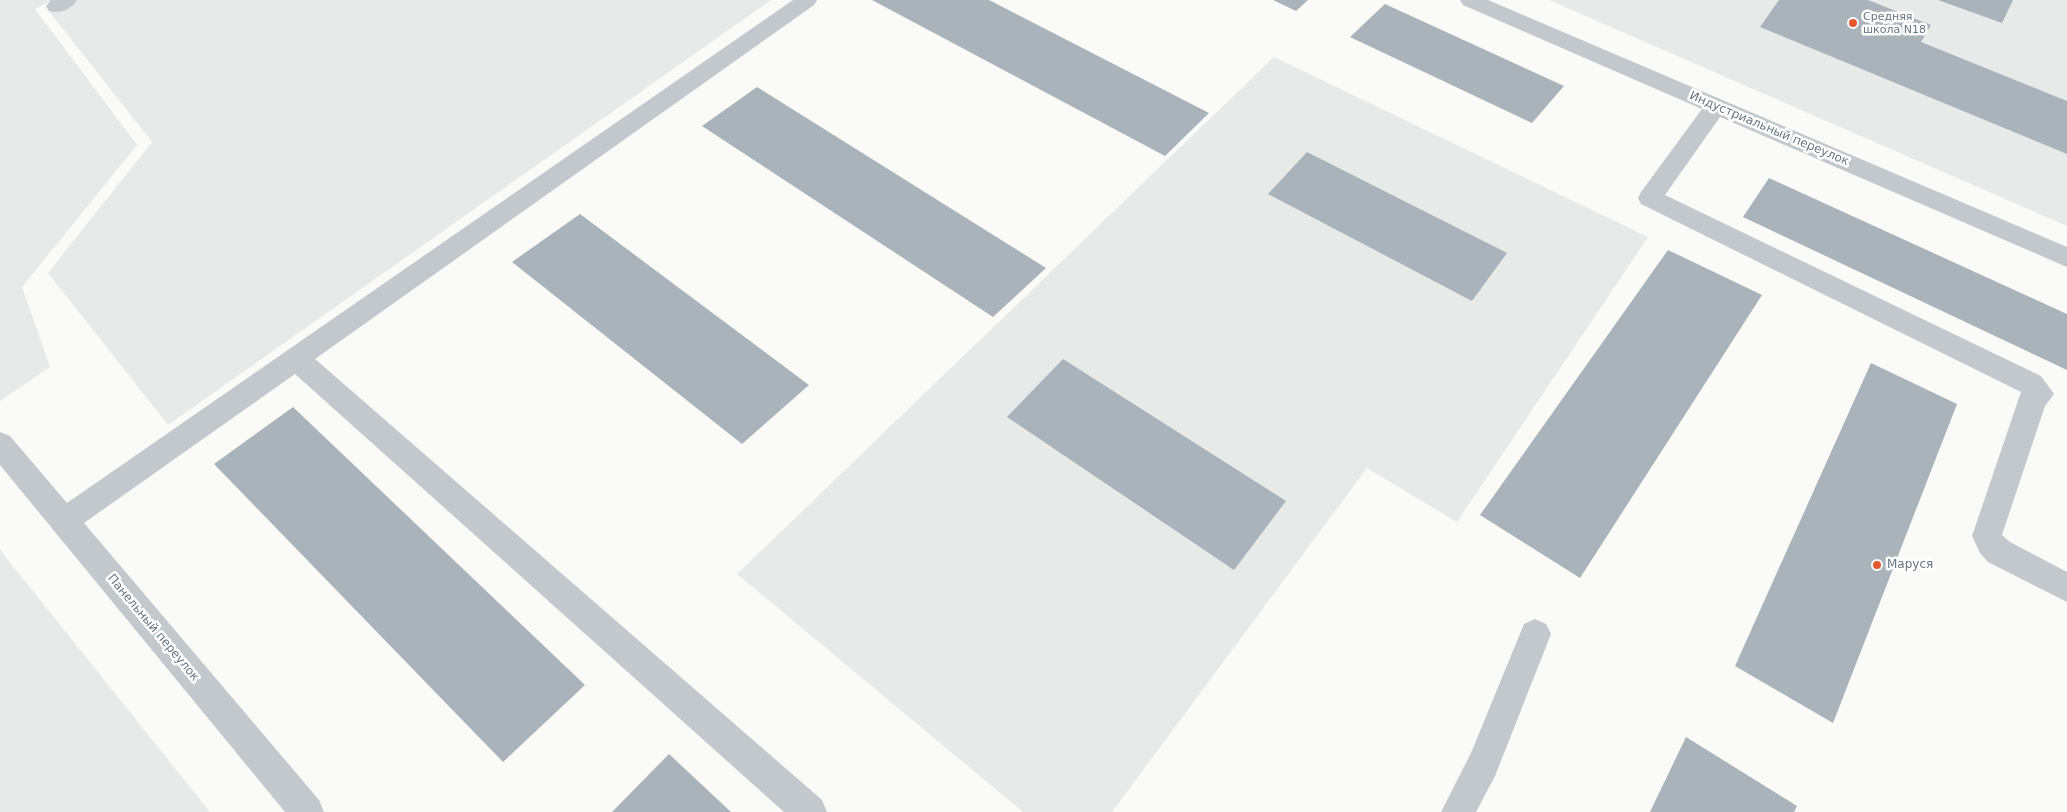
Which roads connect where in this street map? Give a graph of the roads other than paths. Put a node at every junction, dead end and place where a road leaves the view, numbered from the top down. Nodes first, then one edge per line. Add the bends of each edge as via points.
1 (807, 0) edge
2 (1470, 0) edge
3 (1716, 106) junction
4 (2067, 258) edge
5 (296, 359) junction
6 (0, 444) edge
7 (64, 521) junction
8 (2067, 588) edge
9 (1535, 634) dead end
10 (307, 812) edge
11 (810, 812) edge
12 (1458, 812) edge

1 - 5 street
2 - 3 street, Индустриальный переулок
3 - 4 street, Индустриальный переулок
3 - 8 street via 1650,198 2031,384 2040,394 2033,400 1987,536 1999,552
5 - 7 street
5 - 11 street
6 - 7 street, Панельный переулок
7 - 10 street, Панельный переулок
9 - 12 street via 1483,764

